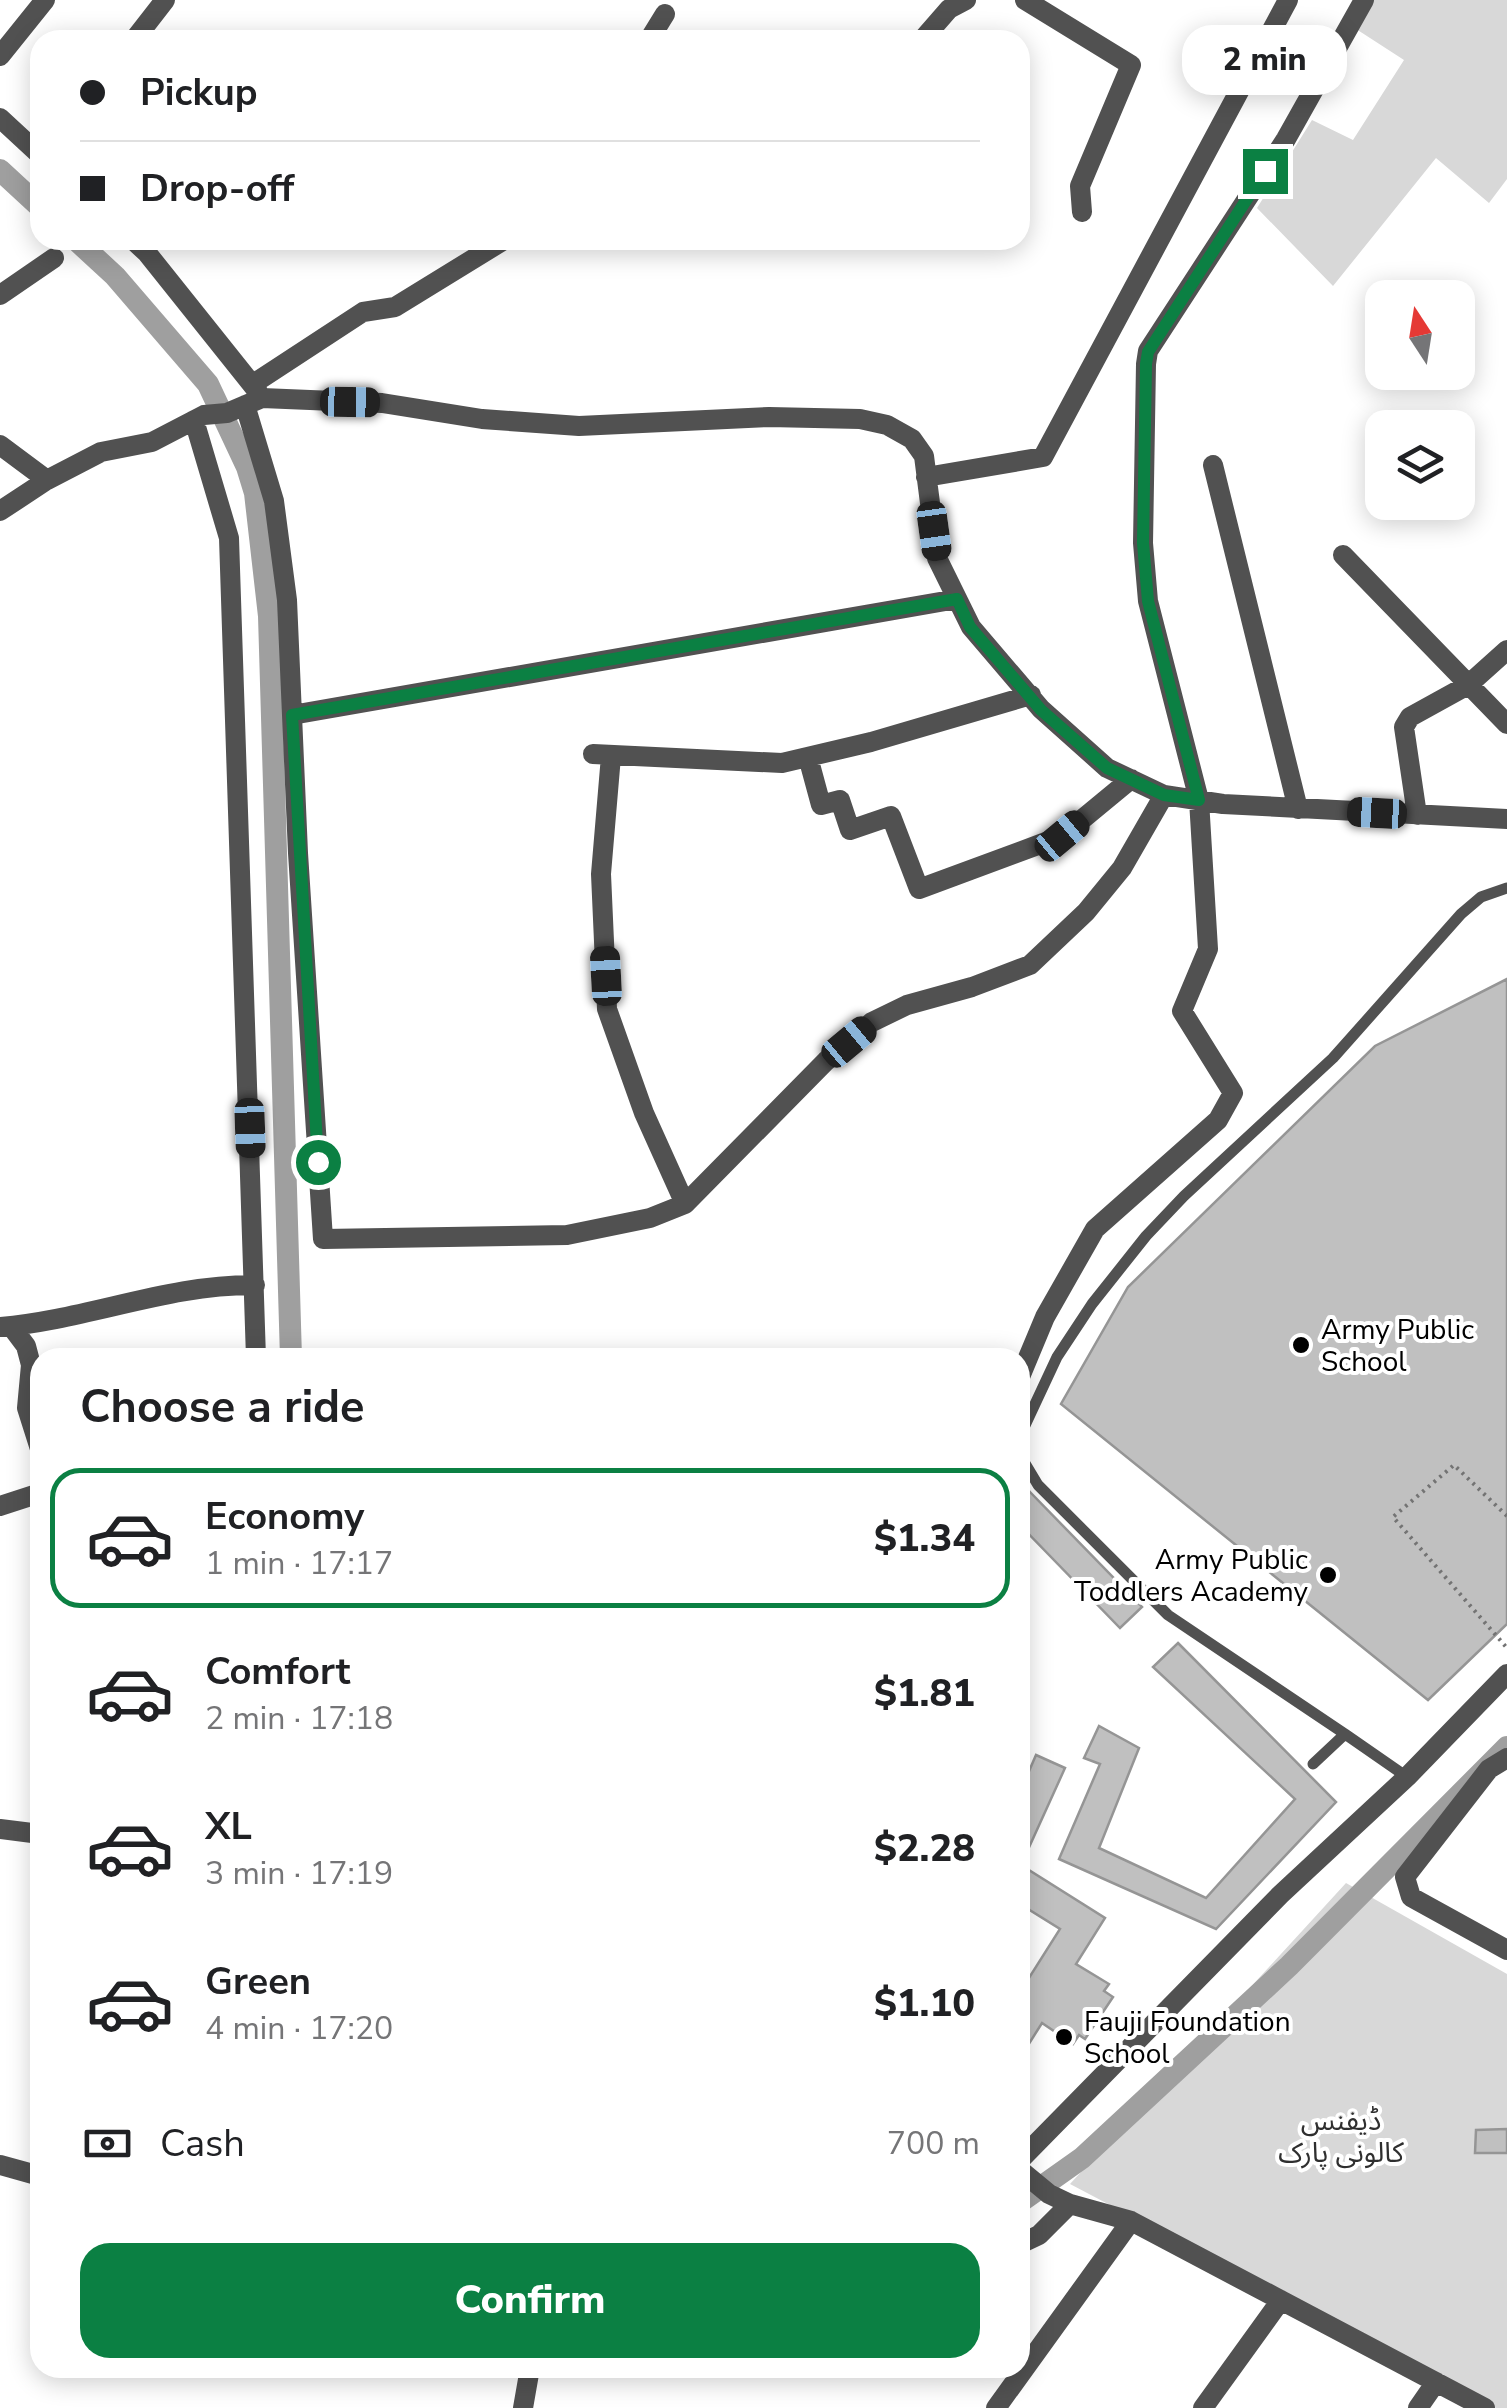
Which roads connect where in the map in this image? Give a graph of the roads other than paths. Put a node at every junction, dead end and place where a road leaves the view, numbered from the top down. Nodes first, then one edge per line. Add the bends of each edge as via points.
1 (45, 0) edge
2 (165, 0) edge
3 (966, 0) edge
4 (1025, 0) edge
5 (1288, 0) edge
6 (1364, 0) edge
7 (665, 14) dead end
8 (142, 30) edge
9 (655, 30) edge
10 (931, 30) edge
11 (0, 56) edge
12 (0, 118) edge
13 (30, 146) edge
14 (1082, 212) dead end
15 (145, 250) edge
16 (488, 250) edge
17 (54, 258) dead end
18 (0, 295) edge
19 (247, 400) junction
20 (199, 417) junction
21 (0, 445) edge
22 (1213, 465) dead end
23 (926, 477) junction
24 (47, 480) junction
25 (0, 511) edge
26 (1342, 555) dead end
27 (957, 599) junction
28 (1507, 650) edge
29 (1468, 686) junction
30 (1031, 695) junction
31 (292, 715) junction
32 (1507, 724) edge
33 (808, 757) junction
34 (1132, 779) junction
35 (1164, 795) junction
36 (1199, 800) junction
37 (1298, 809) junction
38 (1417, 815) junction
39 (1507, 820) edge
40 (1507, 888) edge
41 (685, 1204) junction
42 (255, 1284) junction
43 (5, 1326) edge
44 (256, 1348) edge
45 (1030, 1353) edge
46 (30, 1358) edge
47 (30, 1382) edge
48 (1030, 1416) edge
49 (30, 1417) edge
50 (1030, 1472) edge
51 (30, 1496) edge
52 (0, 1506) edge
53 (1507, 1674) edge
54 (1344, 1734) junction
55 (1507, 1758) edge
56 (1314, 1764) dead end
57 (1407, 1777) junction
58 (0, 1829) edge
59 (30, 1833) edge
60 (1507, 1950) edge
61 (1030, 2160) edge
62 (0, 2165) edge
63 (30, 2173) edge
64 (1030, 2176) edge
65 (1070, 2204) junction
66 (1131, 2221) junction
67 (1030, 2239) edge
68 (1281, 2300) junction
69 (1030, 2361) edge
70 (528, 2378) edge
71 (1018, 2378) edge
72 (1436, 2382) junction
73 (523, 2408) edge
74 (996, 2408) edge
75 (1203, 2408) edge
76 (1418, 2408) edge
77 (1485, 2408) edge

1 - 11 street
2 - 8 street
3 - 10 street
4 - 14 street via 1132,65 1080,186
5 - 23 street via 1043,457
6 - 36 street via 1286,139 1148,352 1148,601
7 - 9 street
12 - 13 street
15 - 19 street
16 - 19 street via 395,307 363,312
17 - 18 street
19 - 20 street
19 - 23 street via 382,403 482,420 579,426 769,416 860,420 912,439 924,456
19 - 31 street via 274,501
20 - 24 street via 152,442 101,452
20 - 42 street via 229,538
21 - 24 street
22 - 37 street
23 - 27 street via 938,558
24 - 25 street
26 - 29 street
27 - 30 street via 970,627
27 - 31 street
28 - 29 street
29 - 32 street
29 - 38 street via 1410,717 1404,727
30 - 33 street
30 - 34 street via 1107,768
31 - 41 street via 323,1238 567,1235
33 - 34 street via 821,805 840,800 850,830 891,816 919,889 1062,836
33 - 41 street via 782,763 602,755 607,1009
34 - 35 street
35 - 36 street
35 - 41 street via 1122,868 1030,966 872,1022
36 - 37 street
36 - 45 street via 1208,949 1182,1011 1233,1093 1218,1120 1095,1230
37 - 38 street
38 - 39 street
40 - 48 lane via 1461,914 1333,1058 1146,1236 1066,1344
42 - 43 street via 219,1284
42 - 44 street
43 - 46 street
47 - 49 street
50 - 54 lane via 1168,1615
51 - 52 street
53 - 57 street
54 - 56 lane
54 - 57 lane
55 - 60 street via 1489,1768 1404,1877 1410,1897
57 - 61 street via 1280,1895
58 - 59 street
62 - 63 street
64 - 65 street
65 - 66 street
65 - 67 street
66 - 68 street
66 - 69 street
68 - 72 street
68 - 75 street
70 - 73 street
71 - 74 street
72 - 76 street
72 - 77 street

